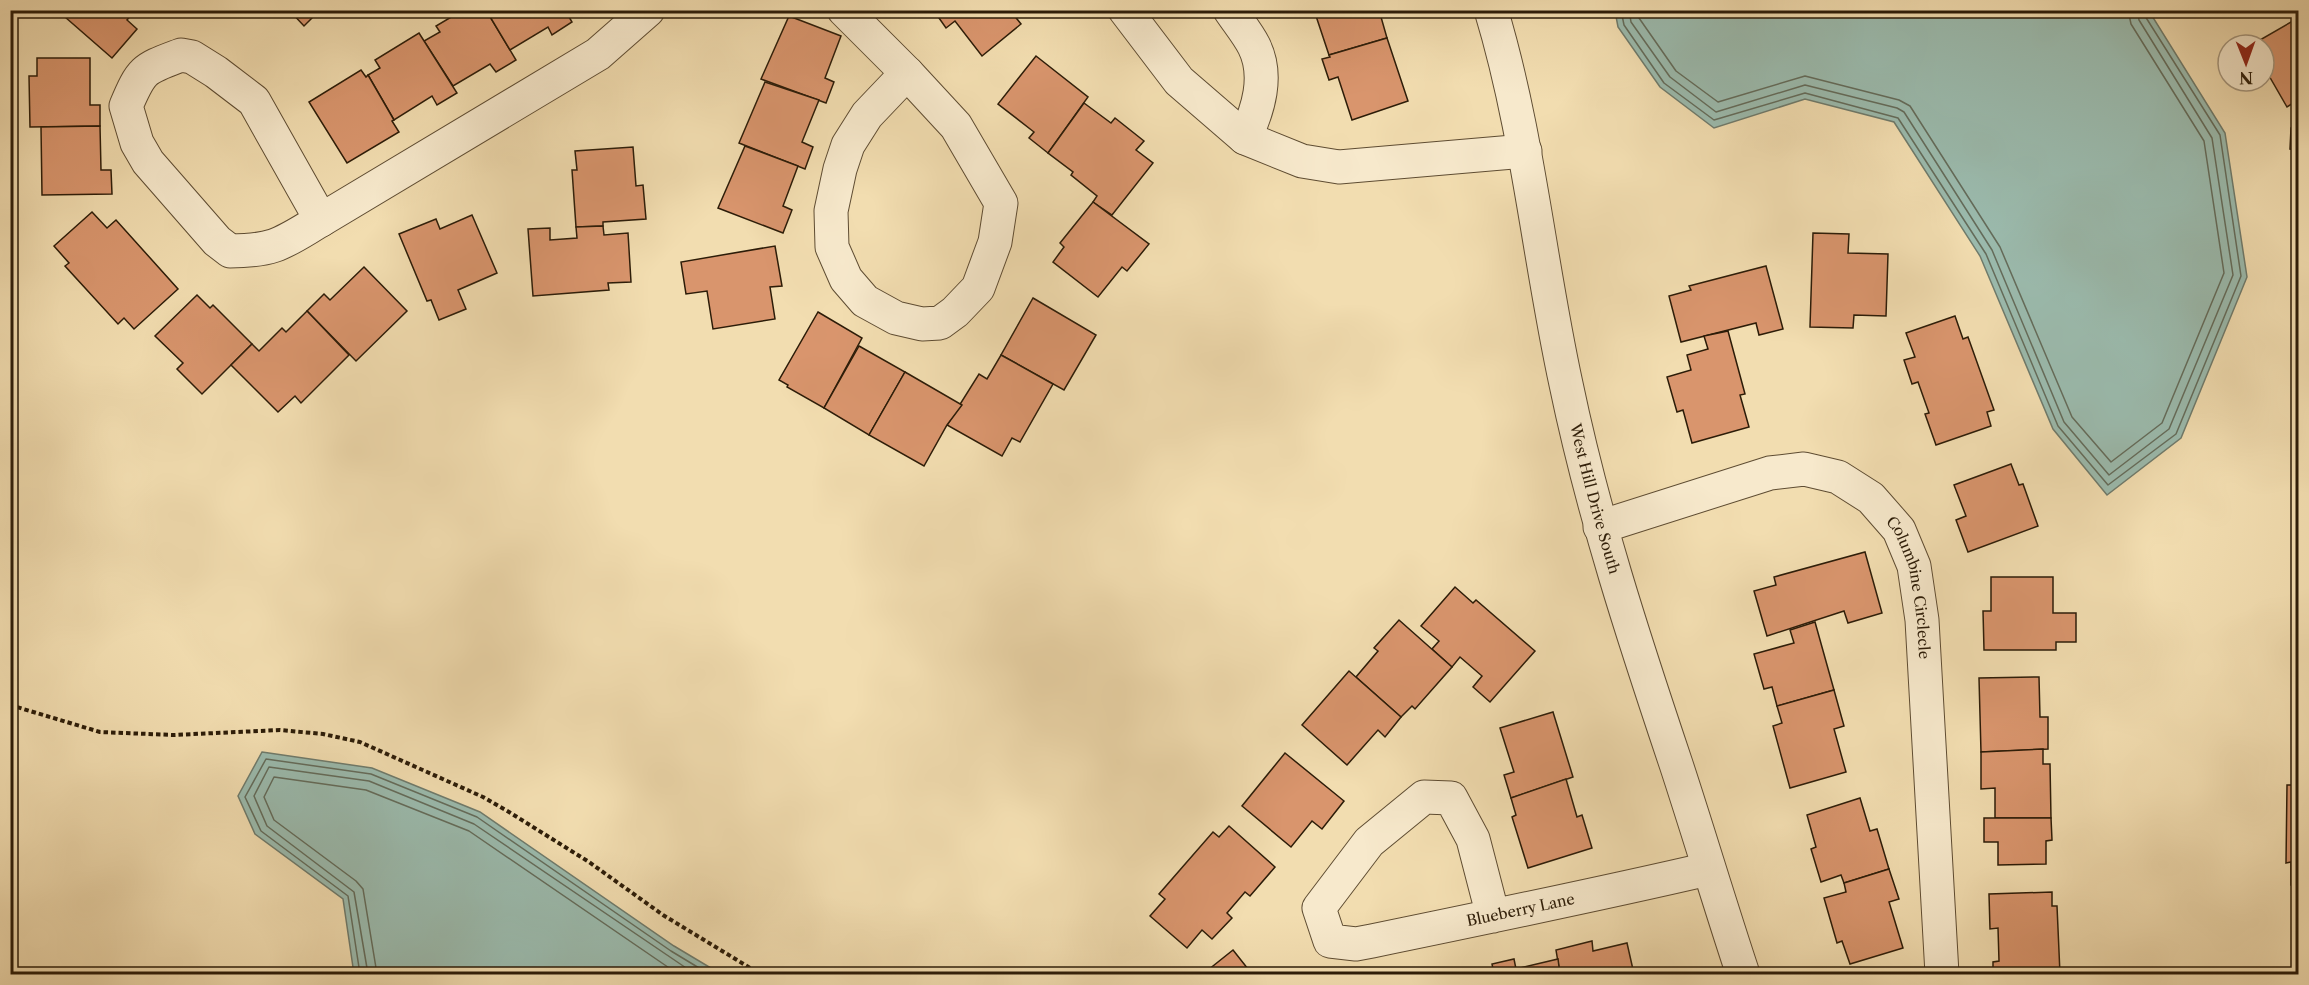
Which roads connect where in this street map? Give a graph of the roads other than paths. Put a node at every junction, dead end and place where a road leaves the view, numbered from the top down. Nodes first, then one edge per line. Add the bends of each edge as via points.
1 (648, 10) edge
2 (844, 10) edge
3 (1125, 10) edge
4 (1230, 10) edge
5 (1491, 10) edge
6 (907, 73) junction
7 (1245, 138) junction
8 (1525, 151) junction
9 (321, 220) junction
10 (1600, 527) junction
11 (1708, 869) junction
12 (1493, 916) junction
13 (1743, 975) edge
14 (1942, 975) edge

1 - 9 street via 598,54
2 - 6 street
3 - 7 street via 1179,81
4 - 7 street via 1255,47 1262,75 1258,110
5 - 8 street, West Hill Drive South
6 - 6 street via 956,126 1001,203 995,242 978,288 940,323 922,324 896,318 866,301 846,279 832,247 831,211 848,145 867,114
7 - 8 street via 1302,161 1339,167
8 - 10 street, West Hill Drive South via 1566,383
9 - 9 street via 278,246 259,251 230,251 148,162 137,143 126,106 136,82 149,67 181,55 192,57 216,72 254,101
10 - 11 street, West Hill Drive South
10 - 14 street, Columbine Circlecle via 1770,473 1804,469 1838,477 1871,498 1899,530 1914,566 1922,620
11 - 12 street, Blueberry Lane
11 - 13 street, West Hill Drive South
12 - 12 street, Blueberry Lane via 1356,944 1330,941 1319,908 1369,842 1424,797 1451,798 1473,839

